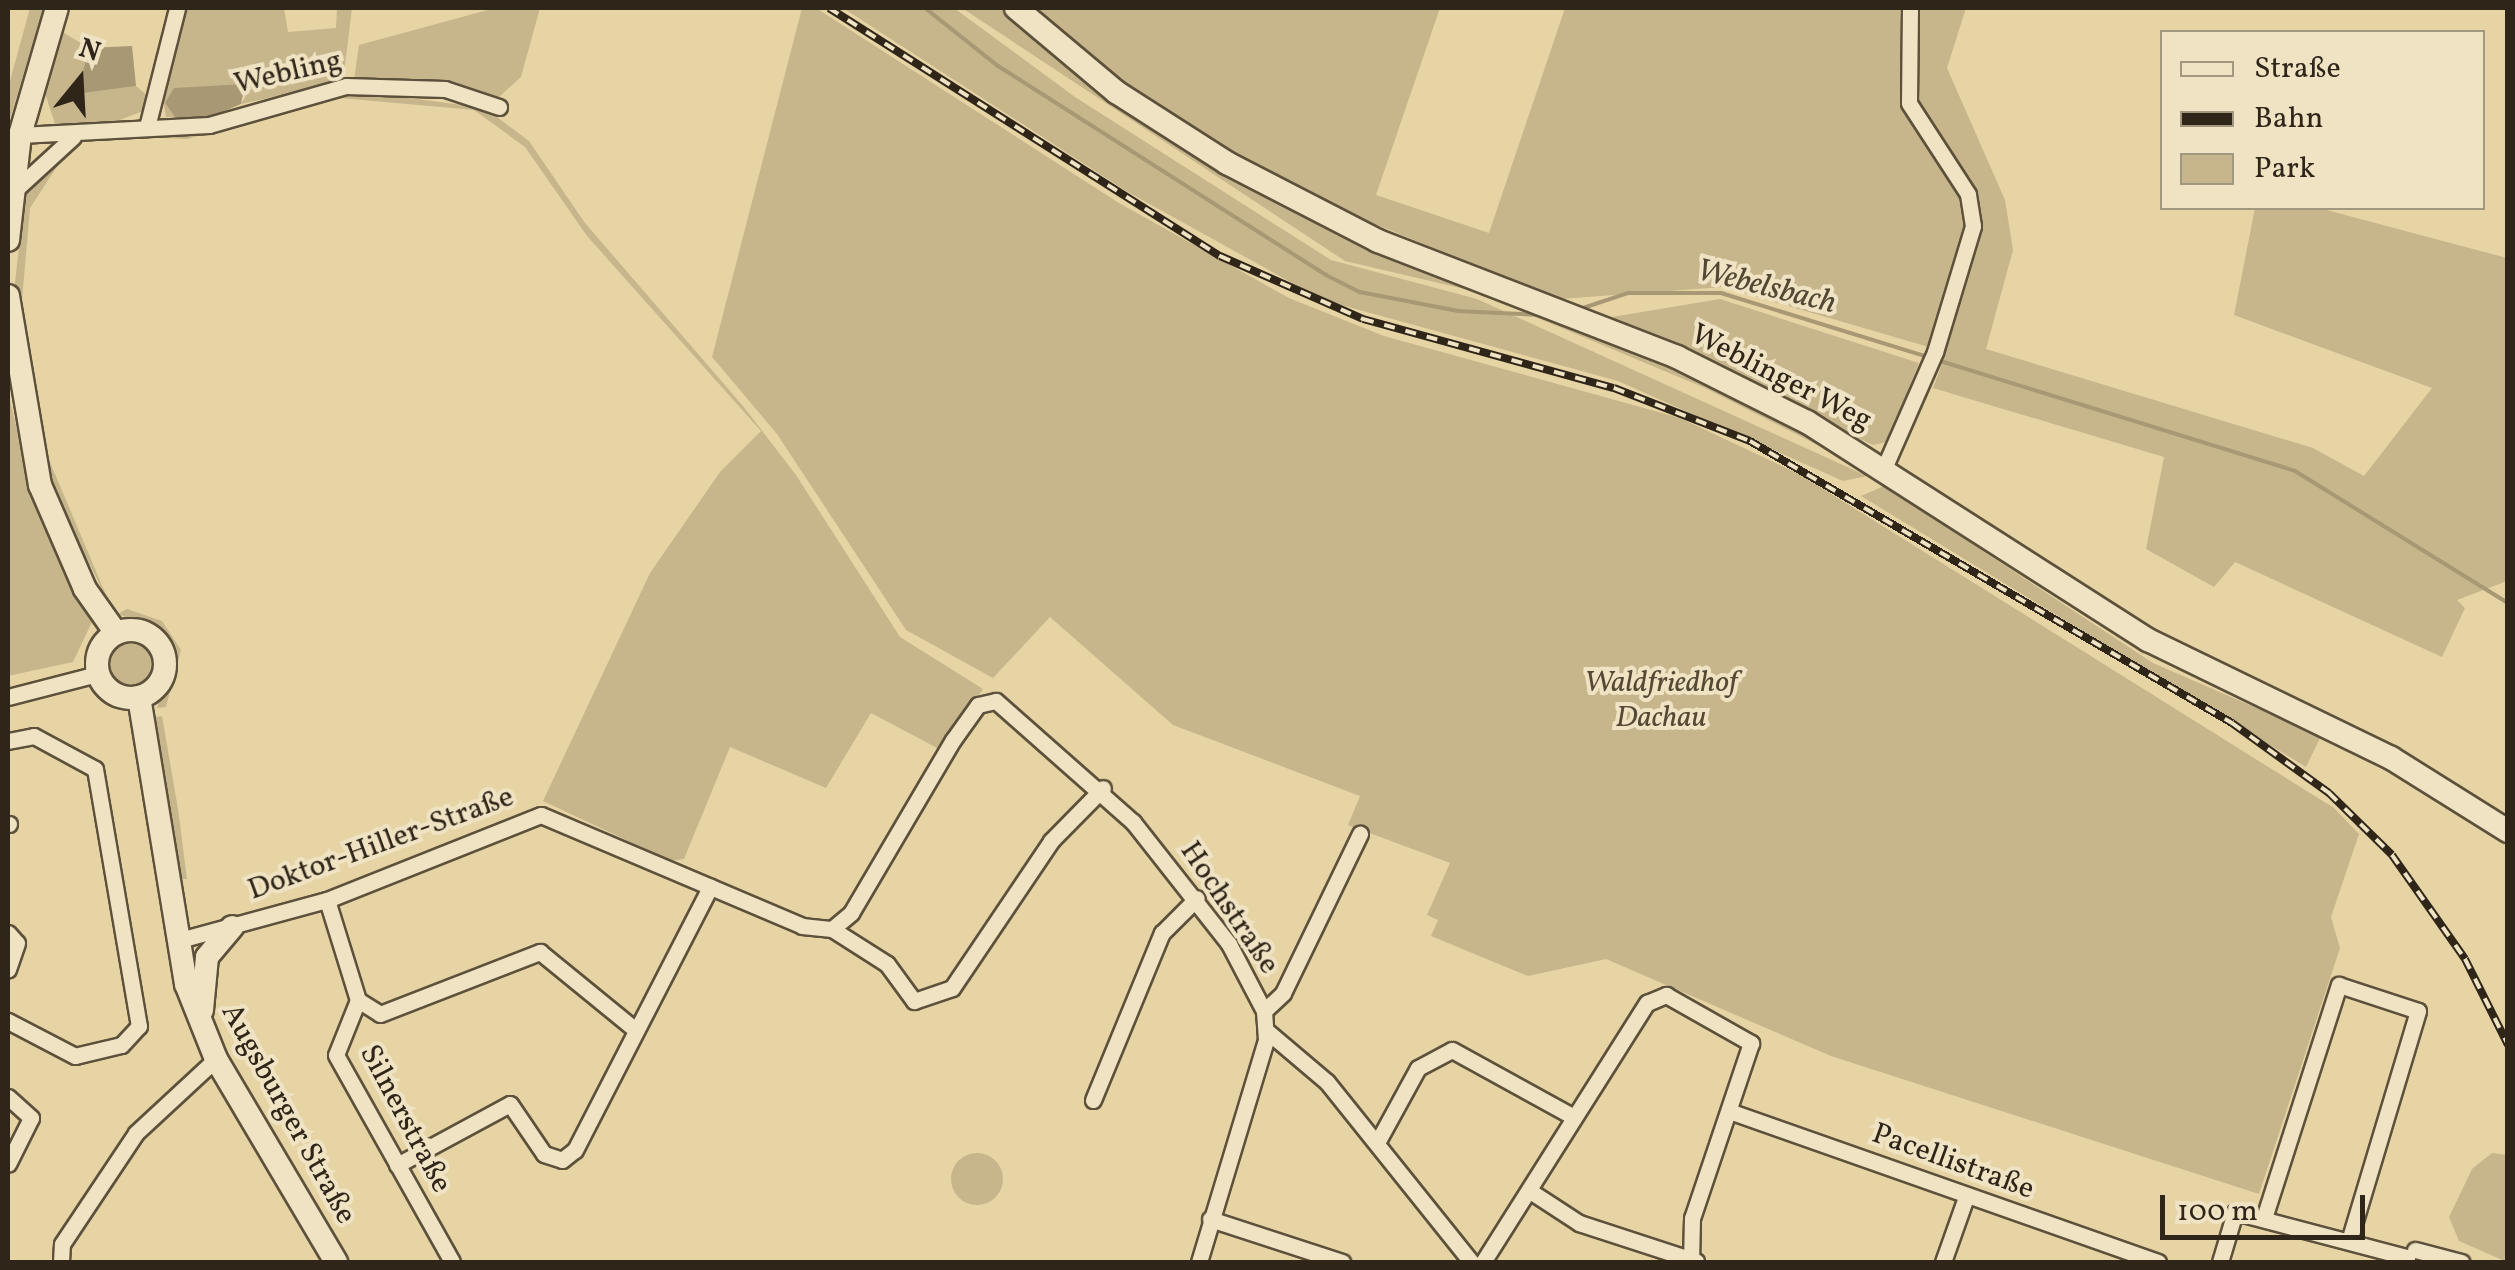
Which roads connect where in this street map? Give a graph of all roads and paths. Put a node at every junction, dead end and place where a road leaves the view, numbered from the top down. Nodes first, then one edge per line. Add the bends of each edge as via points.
1 (57, 8) edge
2 (177, 8) edge
3 (1016, 8) edge
4 (1910, 8) edge
5 (500, 107) dead end
6 (148, 123) junction
7 (20, 135) junction
8 (73, 137) junction
9 (58, 146) junction
10 (12, 194) junction
11 (8, 240) edge
12 (8, 296) edge
13 (1885, 466) junction
14 (116, 634) junction
15 (98, 674) junction
16 (8, 697) edge
17 (139, 698) junction
18 (8, 741) edge
19 (1102, 788) junction
20 (2508, 830) edge
21 (1360, 834) dead end
22 (710, 887) junction
23 (1197, 898) junction
24 (327, 900) junction
25 (232, 927) junction
26 (832, 929) junction
27 (8, 933) edge
28 (176, 941) junction
29 (8, 969) edge
30 (358, 1000) junction
31 (1264, 1011) junction
32 (8, 1021) edge
33 (200, 1024) junction
34 (632, 1027) junction
35 (1268, 1032) junction
36 (216, 1058) junction
37 (8, 1097) edge
38 (1093, 1100) dead end
39 (1729, 1111) junction
40 (1574, 1117) junction
41 (1378, 1141) junction
42 (8, 1164) edge
43 (397, 1165) junction
44 (1530, 1191) junction
45 (1966, 1196) junction
46 (1210, 1218) junction
47 (2264, 1218) junction
48 (2348, 1241) junction
49 (2412, 1253) edge
50 (61, 1262) edge
51 (336, 1262) edge
52 (452, 1262) edge
53 (1199, 1262) edge
54 (1342, 1262) edge
55 (1471, 1262) edge
56 (1482, 1262) edge
57 (1694, 1262) edge
58 (1943, 1262) edge
59 (2158, 1262) edge
60 (2220, 1262) edge
61 (2461, 1262) edge

1 - 7 street
2 - 6 street
3 - 13 street, Weblinger Weg via 1116,92 1227,163 1378,241 1576,316
4 - 13 street via 1909,103 1968,194 1973,226 1932,360
5 - 6 street, Webling via 445,89 346,86 210,125
6 - 8 street, Webling
7 - 8 street, Webling via 46,128
7 - 9 street
7 - 10 street
8 - 9 street, Webling
9 - 10 street, Webling
10 - 11 street
12 - 14 street via 40,485 85,589
13 - 20 street, Weblinger Weg via 2148,640 2391,758
14 - 15 street via 99,650
14 - 17 street via 149,635 163,652 163,675
15 - 16 street
15 - 17 street via 109,691
17 - 28 street, Augsburger Straße
18 - 32 street via 34,736 94,769 139,1026 121,1045 74,1056
19 - 23 street, Hochstraße
19 - 26 street, Doktor-Hiller-Straße via 1051,841 952,988 914,1002 887,964
19 - 26 street, Hochstraße via 989,701 953,740 851,913
21 - 31 street via 1284,993
22 - 24 street, Doktor-Hiller-Straße via 541,814
22 - 26 street, Doktor-Hiller-Straße via 802,926
22 - 34 street
23 - 31 street, Hochstraße
23 - 38 street via 1162,933
24 - 25 street, Doktor-Hiller-Straße
24 - 30 street
25 - 28 street, Doktor-Hiller-Straße
25 - 33 street via 202,970
27 - 29 street via 17,944
28 - 33 street, Augsburger Straße
30 - 34 street via 380,1014 540,952
30 - 43 street, Silnerstraße via 336,1056
31 - 35 street, Hochstraße
33 - 36 street, Augsburger Straße
34 - 43 street via 562,1160 544,1154 510,1104
35 - 41 street via 1294,1047
35 - 46 street
36 - 50 street via 136,1133 62,1244
36 - 51 street, Augsburger Straße
37 - 42 street via 31,1118
39 - 40 street via 1750,1044 1666,995 1647,1003
39 - 45 street, Pacellistraße
39 - 57 street via 1692,1218
40 - 41 street via 1452,1050 1418,1068
40 - 44 street
41 - 55 street
43 - 52 street, Silnerstraße
44 - 56 street
44 - 57 street via 1579,1223
45 - 58 street
45 - 59 street, Pacellistraße
46 - 53 street
46 - 54 street
47 - 48 street
47 - 48 street via 2340,985 2418,1011
47 - 60 street via 2235,1212
48 - 49 street
49 - 61 street

